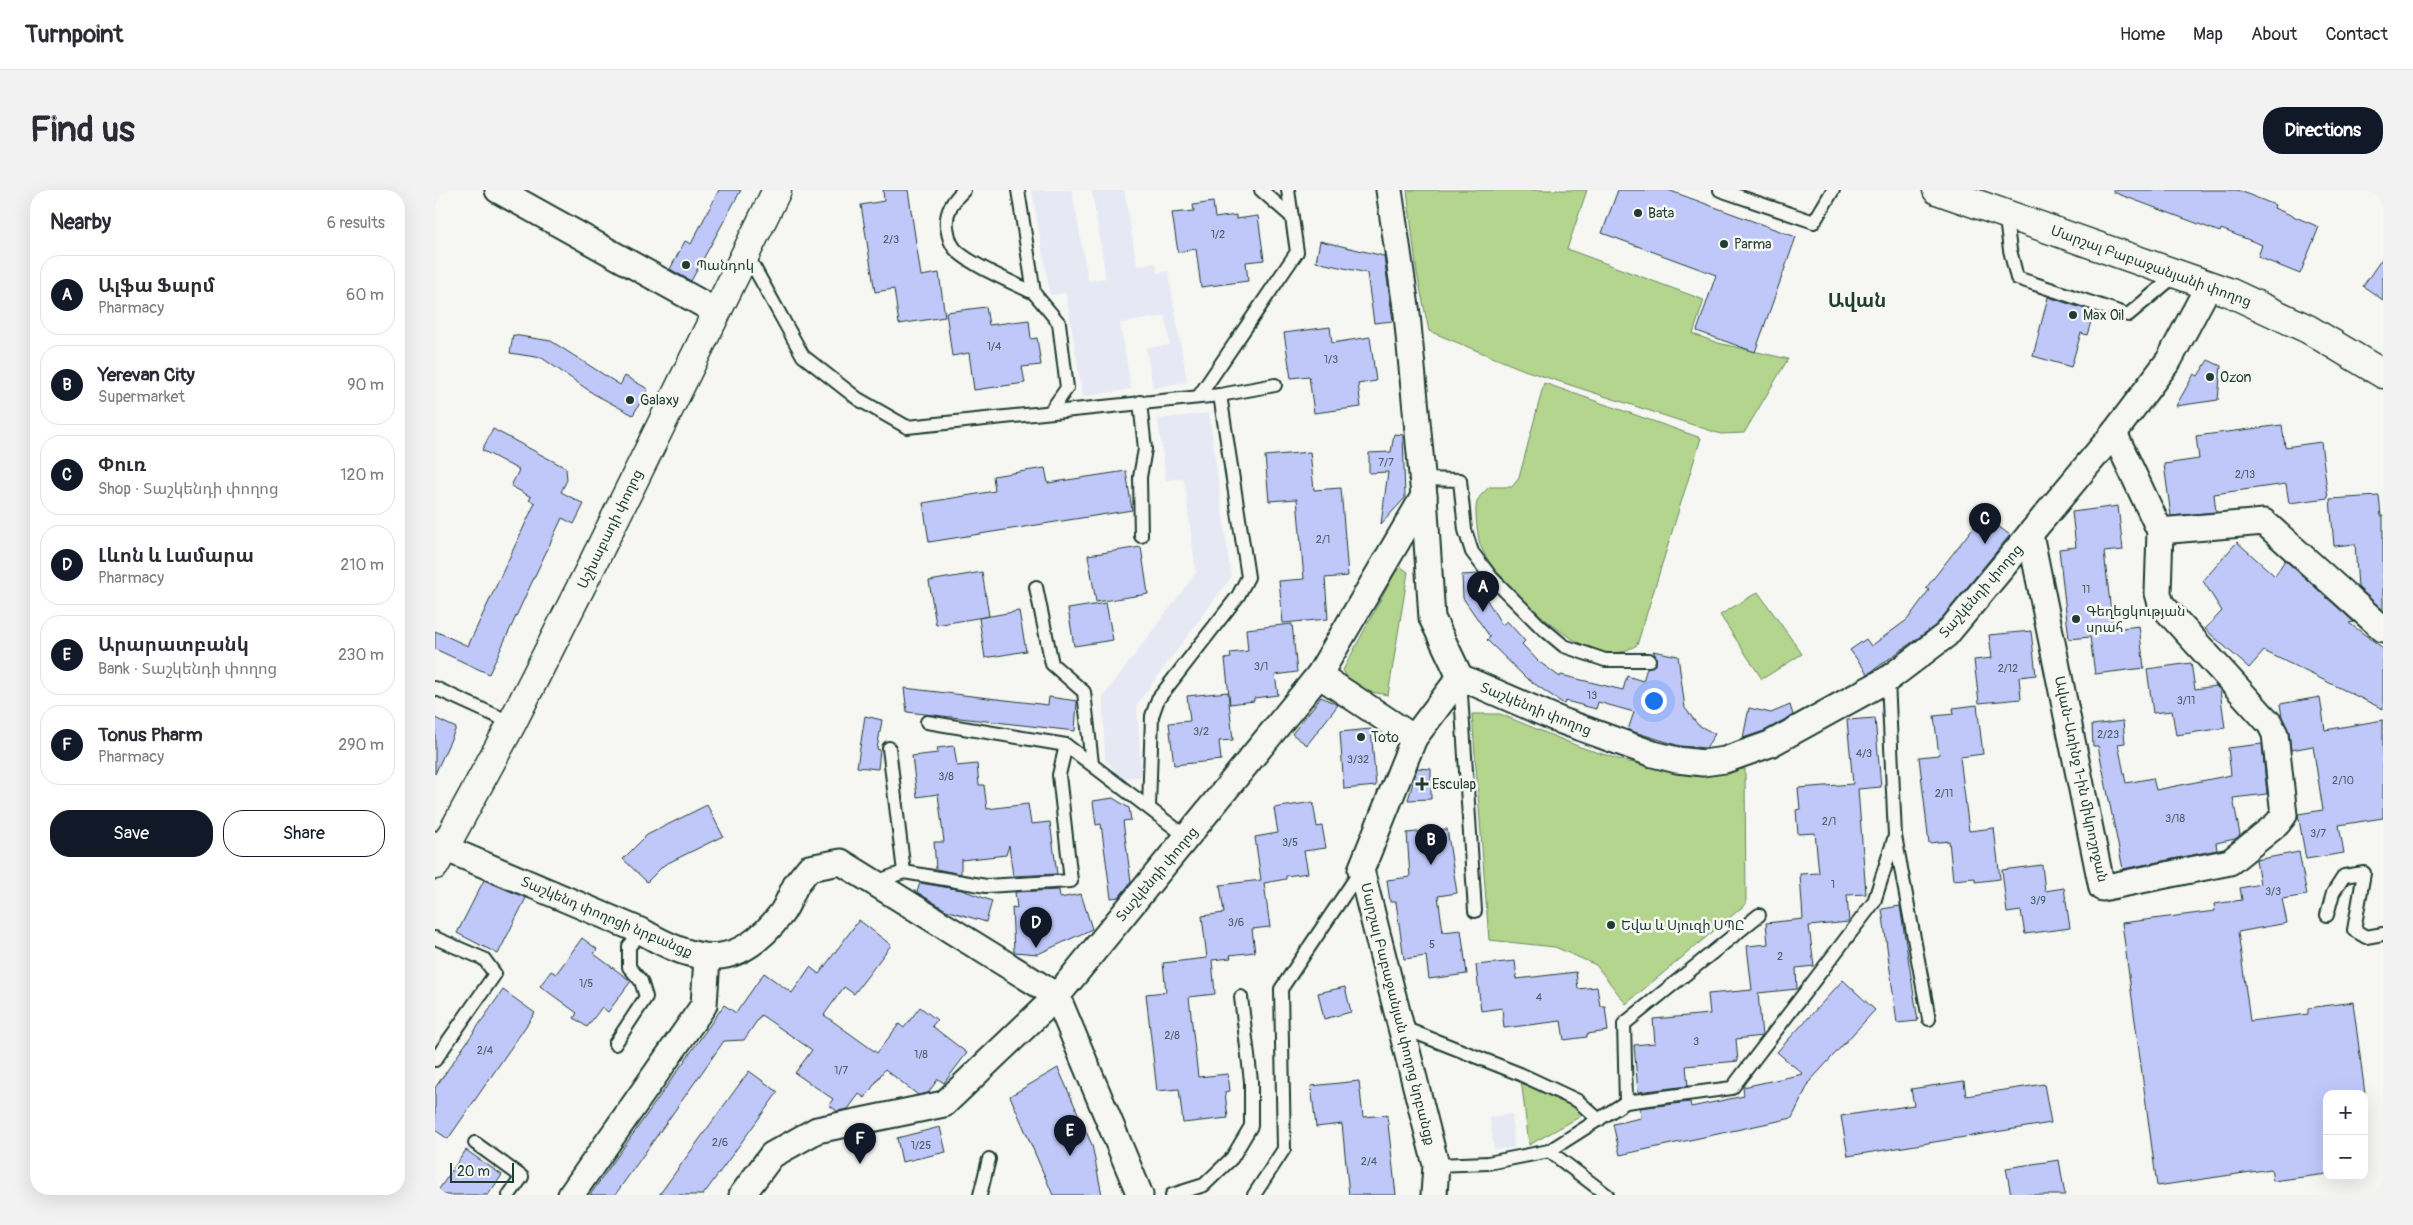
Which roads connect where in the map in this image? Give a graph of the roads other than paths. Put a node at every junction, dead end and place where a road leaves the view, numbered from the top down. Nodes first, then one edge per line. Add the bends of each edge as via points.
1 (498, 190) edge
2 (777, 190) edge
3 (964, 190) edge
4 (1017, 190) edge
5 (1261, 190) edge
6 (1289, 190) edge
7 (1389, 190) edge
8 (1720, 190) edge
9 (1833, 190) edge
10 (1937, 190) edge
11 (2005, 212) junction
12 (1292, 217) junction
13 (746, 253) junction
14 (2178, 273) junction
15 (2209, 285) junction
16 (1034, 293) junction
17 (717, 312) junction
18 (2383, 374) edge
19 (1275, 385) dead end
20 (1220, 395) junction
21 (1199, 396) junction
22 (1140, 402) junction
23 (1050, 412) junction
24 (2114, 433) junction
25 (1423, 488) junction
26 (2160, 531) junction
27 (2030, 534) junction
28 (1141, 536) dead end
29 (1036, 587) dead end
30 (2383, 628) edge
31 (1649, 660) dead end
32 (1319, 675) junction
33 (1460, 678) junction
34 (1888, 679) junction
35 (435, 688) edge
36 (927, 722) dead end
37 (512, 723) junction
38 (1414, 738) junction
39 (1066, 744) junction
40 (889, 748) dead end
41 (1092, 764) junction
42 (1149, 807) junction
43 (1895, 836) junction
44 (1187, 838) junction
45 (438, 852) edge
46 (1361, 870) junction
47 (904, 872) junction
48 (875, 882) junction
49 (1475, 911) dead end
50 (1759, 915) dead end
51 (2327, 916) dead end
52 (643, 932) junction
53 (2383, 934) edge
54 (435, 938) edge
55 (707, 958) junction
56 (1057, 996) junction
57 (1241, 997) dead end
58 (1929, 1019) dead end
59 (1401, 1027) junction
60 (615, 1044) dead end
61 (435, 1060) edge
62 (1626, 1102) junction
63 (1599, 1120) junction
64 (475, 1143) dead end
65 (1549, 1150) junction
66 (989, 1159) dead end
67 (1436, 1165) junction
68 (509, 1195) edge
69 (571, 1195) edge
70 (742, 1195) edge
71 (980, 1195) edge
72 (1140, 1195) edge
73 (1172, 1195) edge
74 (1254, 1195) edge
75 (1434, 1195) edge
76 (1607, 1195) edge

1 - 17 street
2 - 13 street, Աշխաբադի փողոց
3 - 16 lane via 949,210 946,222 953,247 967,259
4 - 16 lane
5 - 12 lane
6 - 12 lane
7 - 25 street via 1407,314
8 - 9 lane via 1813,222
10 - 11 street, Մարշալ Բաբաջանյանի փողոց
11 - 14 street, Մարշալ Բաբաջանյանի փողոց
11 - 14 lane via 2017,278 2128,315
12 - 21 lane via 1297,252
13 - 17 street, Աշխաբադի փողոց
13 - 23 lane via 803,356 857,399 907,427
14 - 15 street, Մարշալ Բաբաջանյանի փողոց
15 - 18 street, Մարշալ Բաբաջանյանի փողոց via 2308,329
15 - 24 street, Տաշկենդի փողոց via 2169,360
16 - 23 lane via 1059,324 1067,388
17 - 37 street, Աշխաբադի փողոց
19 - 20 lane
20 - 21 lane
20 - 42 lane via 1248,577 1238,596 1158,699 1152,716
21 - 22 lane
22 - 23 lane
22 - 28 lane via 1145,449 1141,477
24 - 26 street, Ավան-Առինջ 1-ին միկրոշրջան
24 - 27 street, Տաշկենդի փողոց
25 - 31 lane via 1460,480 1465,530 1472,552 1511,598 1564,646 1605,660
25 - 32 street, Տաշկենդի փողոց
25 - 33 street via 1432,618
26 - 27 street, Ավան-Առինջ 1-ին միկրոշրջան via 2158,593 2161,604 2270,724 2275,734 2284,816 2230,862 2102,888
26 - 30 street via 2264,522
27 - 34 street, Տաշկենդի փողոց via 1946,635
29 - 41 lane via 1052,664 1084,692
32 - 38 street
32 - 44 street, Տաշկենդի փողոց
33 - 34 street, Տաշկենդի փողոց via 1653,754 1703,763 1725,760 1770,744
33 - 38 street, Մարշալ Բաբաջանյան փողոց նրբանցք
33 - 49 lane
34 - 43 lane
35 - 37 lane
36 - 39 lane
37 - 45 street, Աշխաբադի փողոց
38 - 46 street, Մարշալ Բաբաջանյան փողոց նրբանցք
39 - 41 lane
39 - 47 lane via 1059,775 1071,880 986,886
40 - 47 lane
41 - 42 lane
42 - 44 lane
43 - 58 lane
43 - 62 lane via 1874,902 1732,1088
44 - 56 street, Տաշկենդի փողոց
45 - 52 street, Տաշկենդ փողոցի նրբանցք
46 - 59 street, Մարշալ Բաբաջանյան փողոց նրբանցք
46 - 74 lane via 1281,989 1284,1149
47 - 48 lane
48 - 55 street, Տաշկենդ փողոցի նրբանցք via 841,862 809,868 783,913 763,936 742,950
48 - 56 street, Տաշկենդ փողոցի նրբանցք
50 - 62 lane via 1624,1024
51 - 53 lane via 2333,893 2344,876 2364,874 2354,930 2366,937
52 - 55 street, Տաշկենդ փողոցի նրբանցք via 663,944
52 - 60 lane via 629,946 629,967 641,981 646,997
54 - 61 lane via 484,959 495,974
55 - 69 street via 704,1005
56 - 70 street, Տաշկենդի փողոց via 944,1104 817,1130 772,1156
56 - 72 street
57 - 73 lane via 1251,1080 1251,1126 1232,1158 1204,1185
59 - 63 lane via 1579,1100
59 - 67 street, Մարշալ Բաբաջանյան փողոց նրբանցք
62 - 63 lane
63 - 65 lane
64 - 68 lane via 522,1177
65 - 67 lane via 1488,1163
65 - 76 lane
66 - 71 lane
67 - 75 street, Մարշալ Բաբաջանյան փողոց նրբանցք

